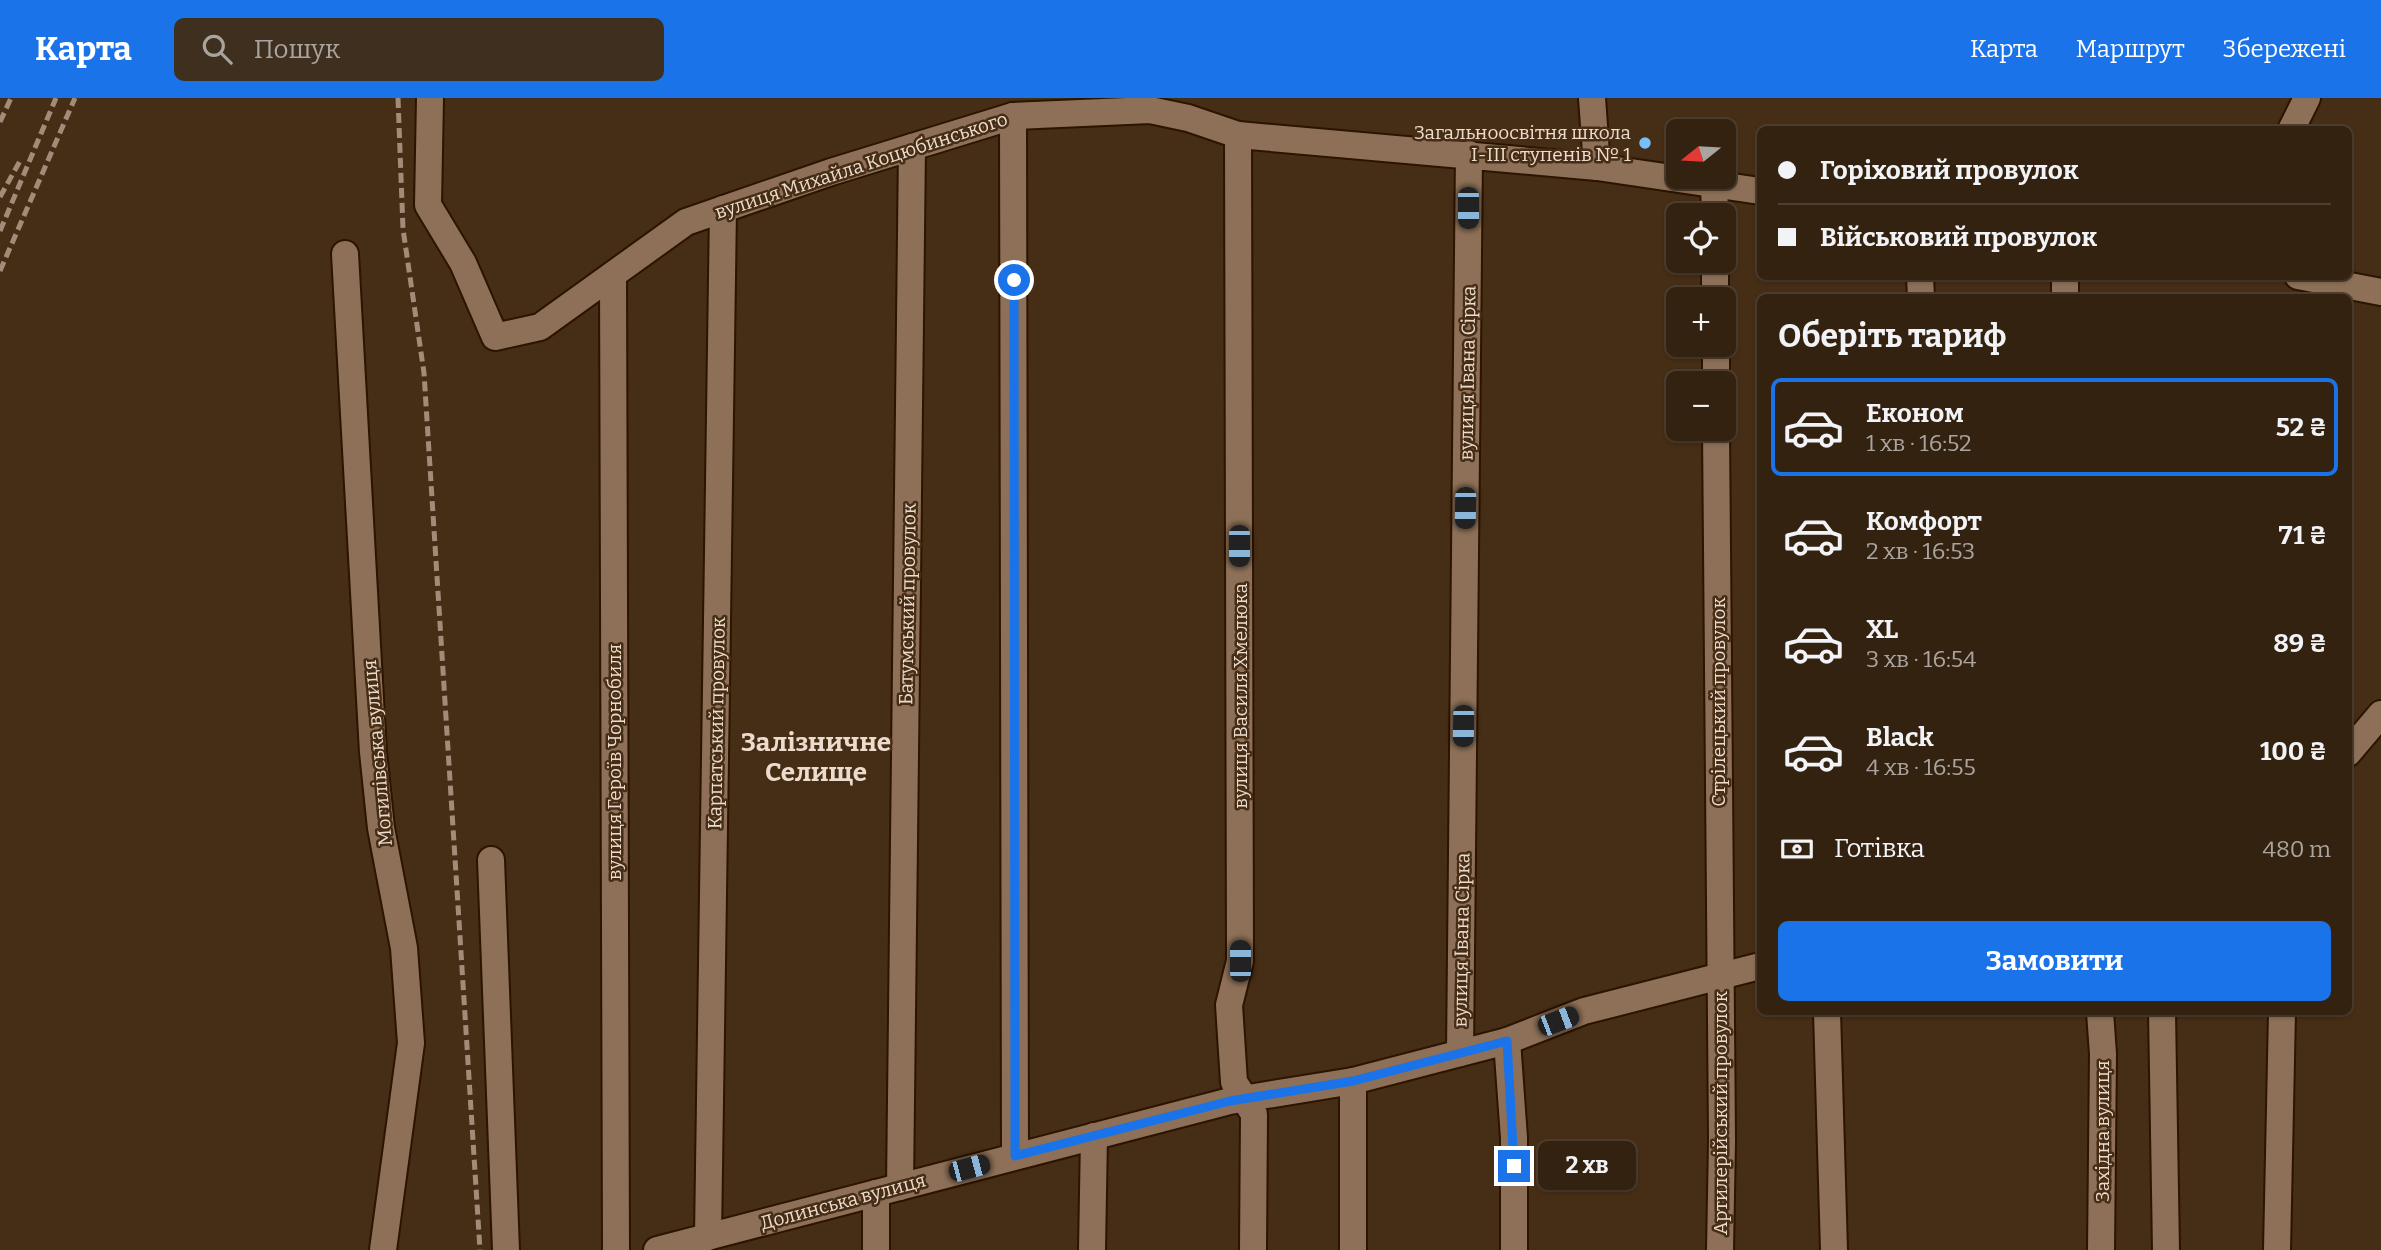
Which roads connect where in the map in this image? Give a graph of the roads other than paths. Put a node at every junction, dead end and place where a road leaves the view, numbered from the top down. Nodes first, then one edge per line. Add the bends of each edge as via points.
1 (430, 98) edge
2 (1592, 98) edge
3 (2307, 98) edge
4 (1192, 108) edge
5 (1013, 116) junction
6 (2293, 126) edge
7 (1238, 135) junction
8 (912, 147) junction
9 (1469, 154) junction
10 (1597, 167) junction
11 (1666, 176) edge
12 (1736, 187) edge
13 (1757, 190) edge
14 (723, 209) junction
15 (345, 254) dead end
16 (613, 275) junction
17 (2319, 280) edge
18 (2381, 292) edge
19 (1716, 441) edge
20 (2381, 713) edge
21 (2352, 748) edge
22 (491, 860) dead end
23 (1757, 967) edge
24 (1721, 976) junction
25 (1827, 1015) edge
26 (2100, 1015) edge
27 (2162, 1015) edge
28 (2282, 1015) edge
29 (1507, 1041) junction
30 (1460, 1053) junction
31 (1353, 1081) junction
32 (1244, 1099) junction
33 (1094, 1136) junction
34 (1015, 1156) junction
35 (888, 1190) junction
36 (708, 1237) junction
37 (383, 1250) edge
38 (506, 1250) edge
39 (616, 1250) edge
40 (658, 1250) edge
41 (876, 1250) edge
42 (1092, 1250) edge
43 (1253, 1250) edge
44 (1353, 1250) edge
45 (1514, 1250) edge
46 (1720, 1250) edge
47 (1834, 1250) edge
48 (2101, 1250) edge
49 (2166, 1250) edge
50 (2277, 1250) edge

1 - 16 street, вулиця Михайла Коцюбинського via 428,205 463,263 495,337 540,327
2 - 10 street
3 - 6 street
4 - 5 street, вулиця Михайла Коцюбинського
4 - 7 street, вулиця Михайла Коцюбинського
5 - 8 street, вулиця Михайла Коцюбинського
5 - 34 street
7 - 9 street, вулиця Михайла Коцюбинського
7 - 32 street, вулиця Василя Хмелюка via 1240,961 1229,1005 1234,1082
8 - 14 street, вулиця Михайла Коцюбинського
8 - 35 street, Батумський провулок
9 - 10 street, вулиця Михайла Коцюбинського
9 - 30 street, вулиця Івана Сірка
10 - 11 street, вулиця Михайла Коцюбинського
12 - 13 street, вулиця Михайла Коцюбинського
14 - 16 street, вулиця Михайла Коцюбинського via 686,222
14 - 36 street, Карпатський провулок
15 - 37 street, Могилівська вулиця via 373,752 381,828 404,948 411,1043
16 - 39 street, вулиця Героїв Чорнобиля
17 - 18 street
19 - 24 street, Стрілецький провулок
20 - 21 street
22 - 38 street
23 - 24 street, Долинська вулиця
24 - 29 street, Долинська вулиця via 1584,1011
24 - 46 street, Артилерійський провулок
25 - 47 street
26 - 48 street, Західна вулиця
27 - 49 street
28 - 50 street
29 - 30 street, Долинська вулиця
29 - 45 street via 1514,1138
30 - 31 street, Долинська вулиця
31 - 32 street, Долинська вулиця
31 - 44 street
32 - 33 street, Долинська вулиця
32 - 43 street, вулиця Василя Хмелюка via 1254,1114
33 - 34 street, Долинська вулиця
33 - 42 street
34 - 35 street, Долинська вулиця
35 - 36 street, Долинська вулиця
35 - 41 street, Батумський провулок
36 - 40 street, Долинська вулиця

